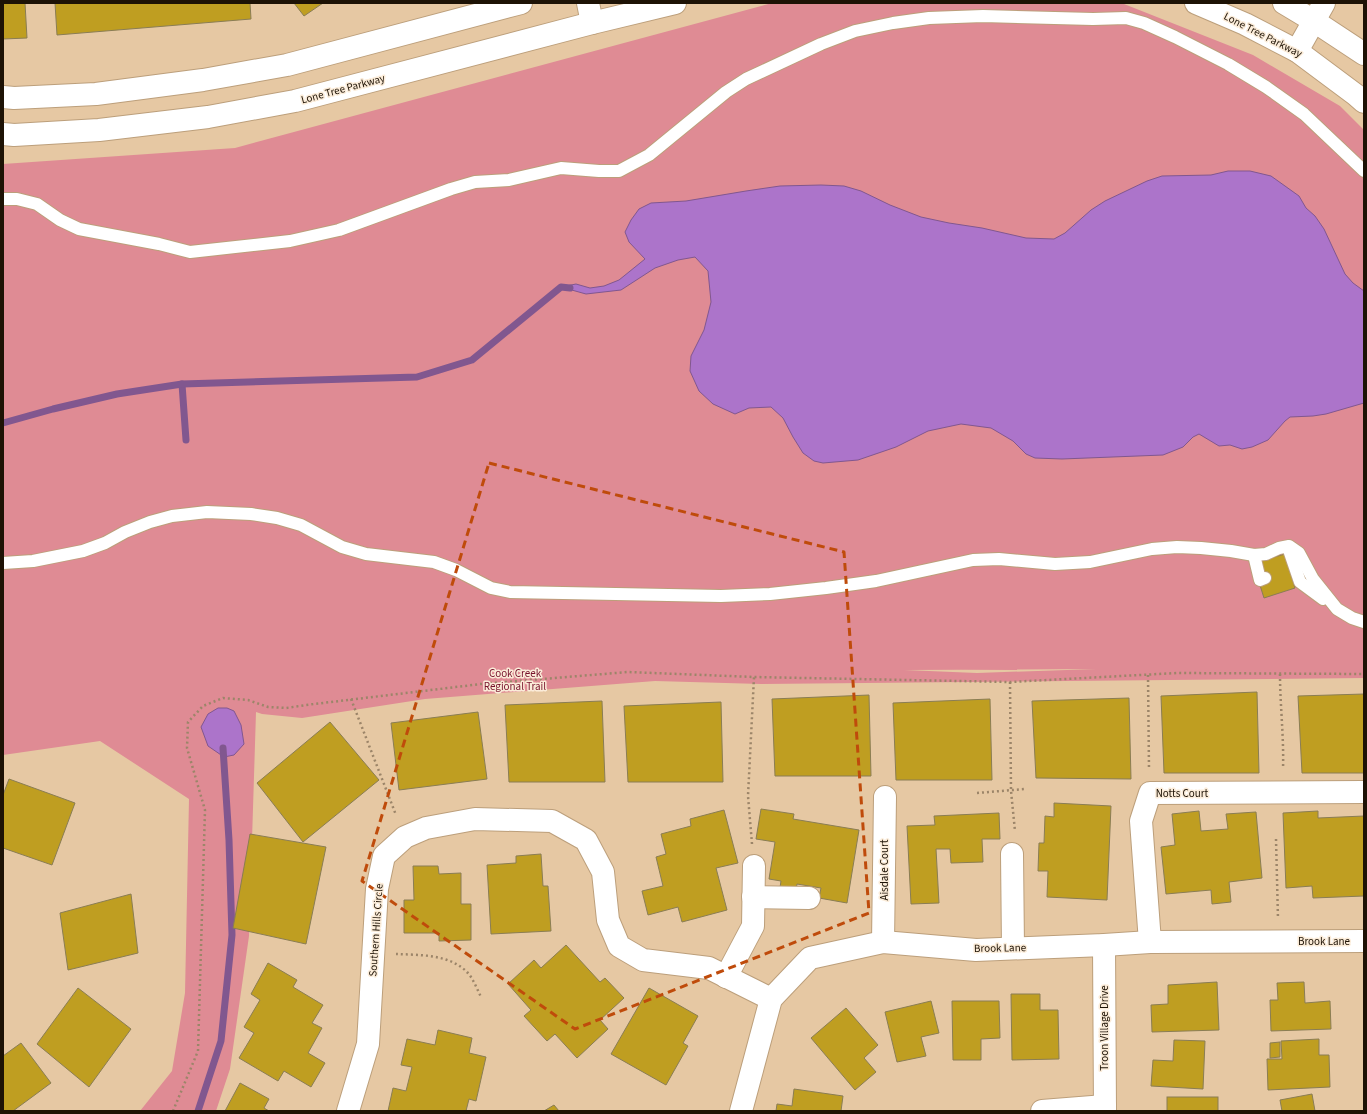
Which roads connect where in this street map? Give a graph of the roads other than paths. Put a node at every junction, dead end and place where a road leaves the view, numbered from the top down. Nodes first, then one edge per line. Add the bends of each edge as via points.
1 (521, 3) edge
2 (675, 3) edge
3 (1196, 3) edge
4 (1284, 3) edge
5 (1319, 12) edge
6 (590, 13) edge
7 (1297, 51) junction
8 (1364, 54) edge
9 (3, 97) edge
10 (1364, 102) edge
11 (3, 134) edge
12 (1364, 171) edge
13 (3, 199) edge
14 (1254, 555) junction
15 (3, 563) edge
16 (1265, 578) dead end
17 (1364, 622) edge
18 (1364, 792) edge
19 (885, 797) dead end
20 (1012, 854) road end
21 (754, 866) road end
22 (753, 897) junction
23 (809, 898) dead end
24 (1364, 941) edge
25 (883, 942) junction
26 (1150, 942) junction
27 (1104, 945) junction
28 (1013, 948) junction
29 (726, 977) junction
30 (771, 999) junction
31 (1105, 1108) edge
32 (348, 1111) edge
33 (741, 1111) edge
34 (1042, 1111) edge

1 - 9 street via 287,65 203,80 96,94
2 - 6 street, Lone Tree Parkway
3 - 7 street, Lone Tree Parkway via 1245,24
4 - 5 street
5 - 7 street
5 - 8 street
6 - 11 street, Lone Tree Parkway via 287,102 208,117 99,130
7 - 10 street, Lone Tree Parkway
12 - 13 lane via 1304,114 1266,87 1228,64 1144,23 1126,18 983,16 929,18 893,23 821,44 746,79 726,92 650,155 619,171 561,168 509,180 475,182 339,230 290,241 190,252 79,229 37,204 17,199
14 - 15 lane via 1177,547 1152,549 1083,563 1055,564 999,558 973,560 876,581 770,594 721,596 510,592 491,588 434,562 366,554 342,547 301,525 278,518 207,512 172,516 150,522 83,551
14 - 16 lane via 1260,580
14 - 17 lane via 1266,554 1289,546 1299,553 1313,579 1337,609
18 - 26 street, Notts Court via 1150,793 1141,821
19 - 25 street, Aisdale Court
20 - 28 street
21 - 22 street
22 - 23 street
22 - 29 street via 753,926
24 - 26 street, Brook Lane
25 - 28 street, Brook Lane via 976,950
25 - 30 street, Brook Lane via 810,958
26 - 27 street, Brook Lane
27 - 28 street, Brook Lane
27 - 31 street, Troon Village Drive
29 - 30 street, Southern Hills Circle
29 - 32 street, Southern Hills Circle via 710,968 642,960 619,946 608,920 603,872 586,840 552,821 475,819 426,828 405,837 384,856 377,889 368,1044
30 - 33 street, Brook Lane
31 - 34 street

